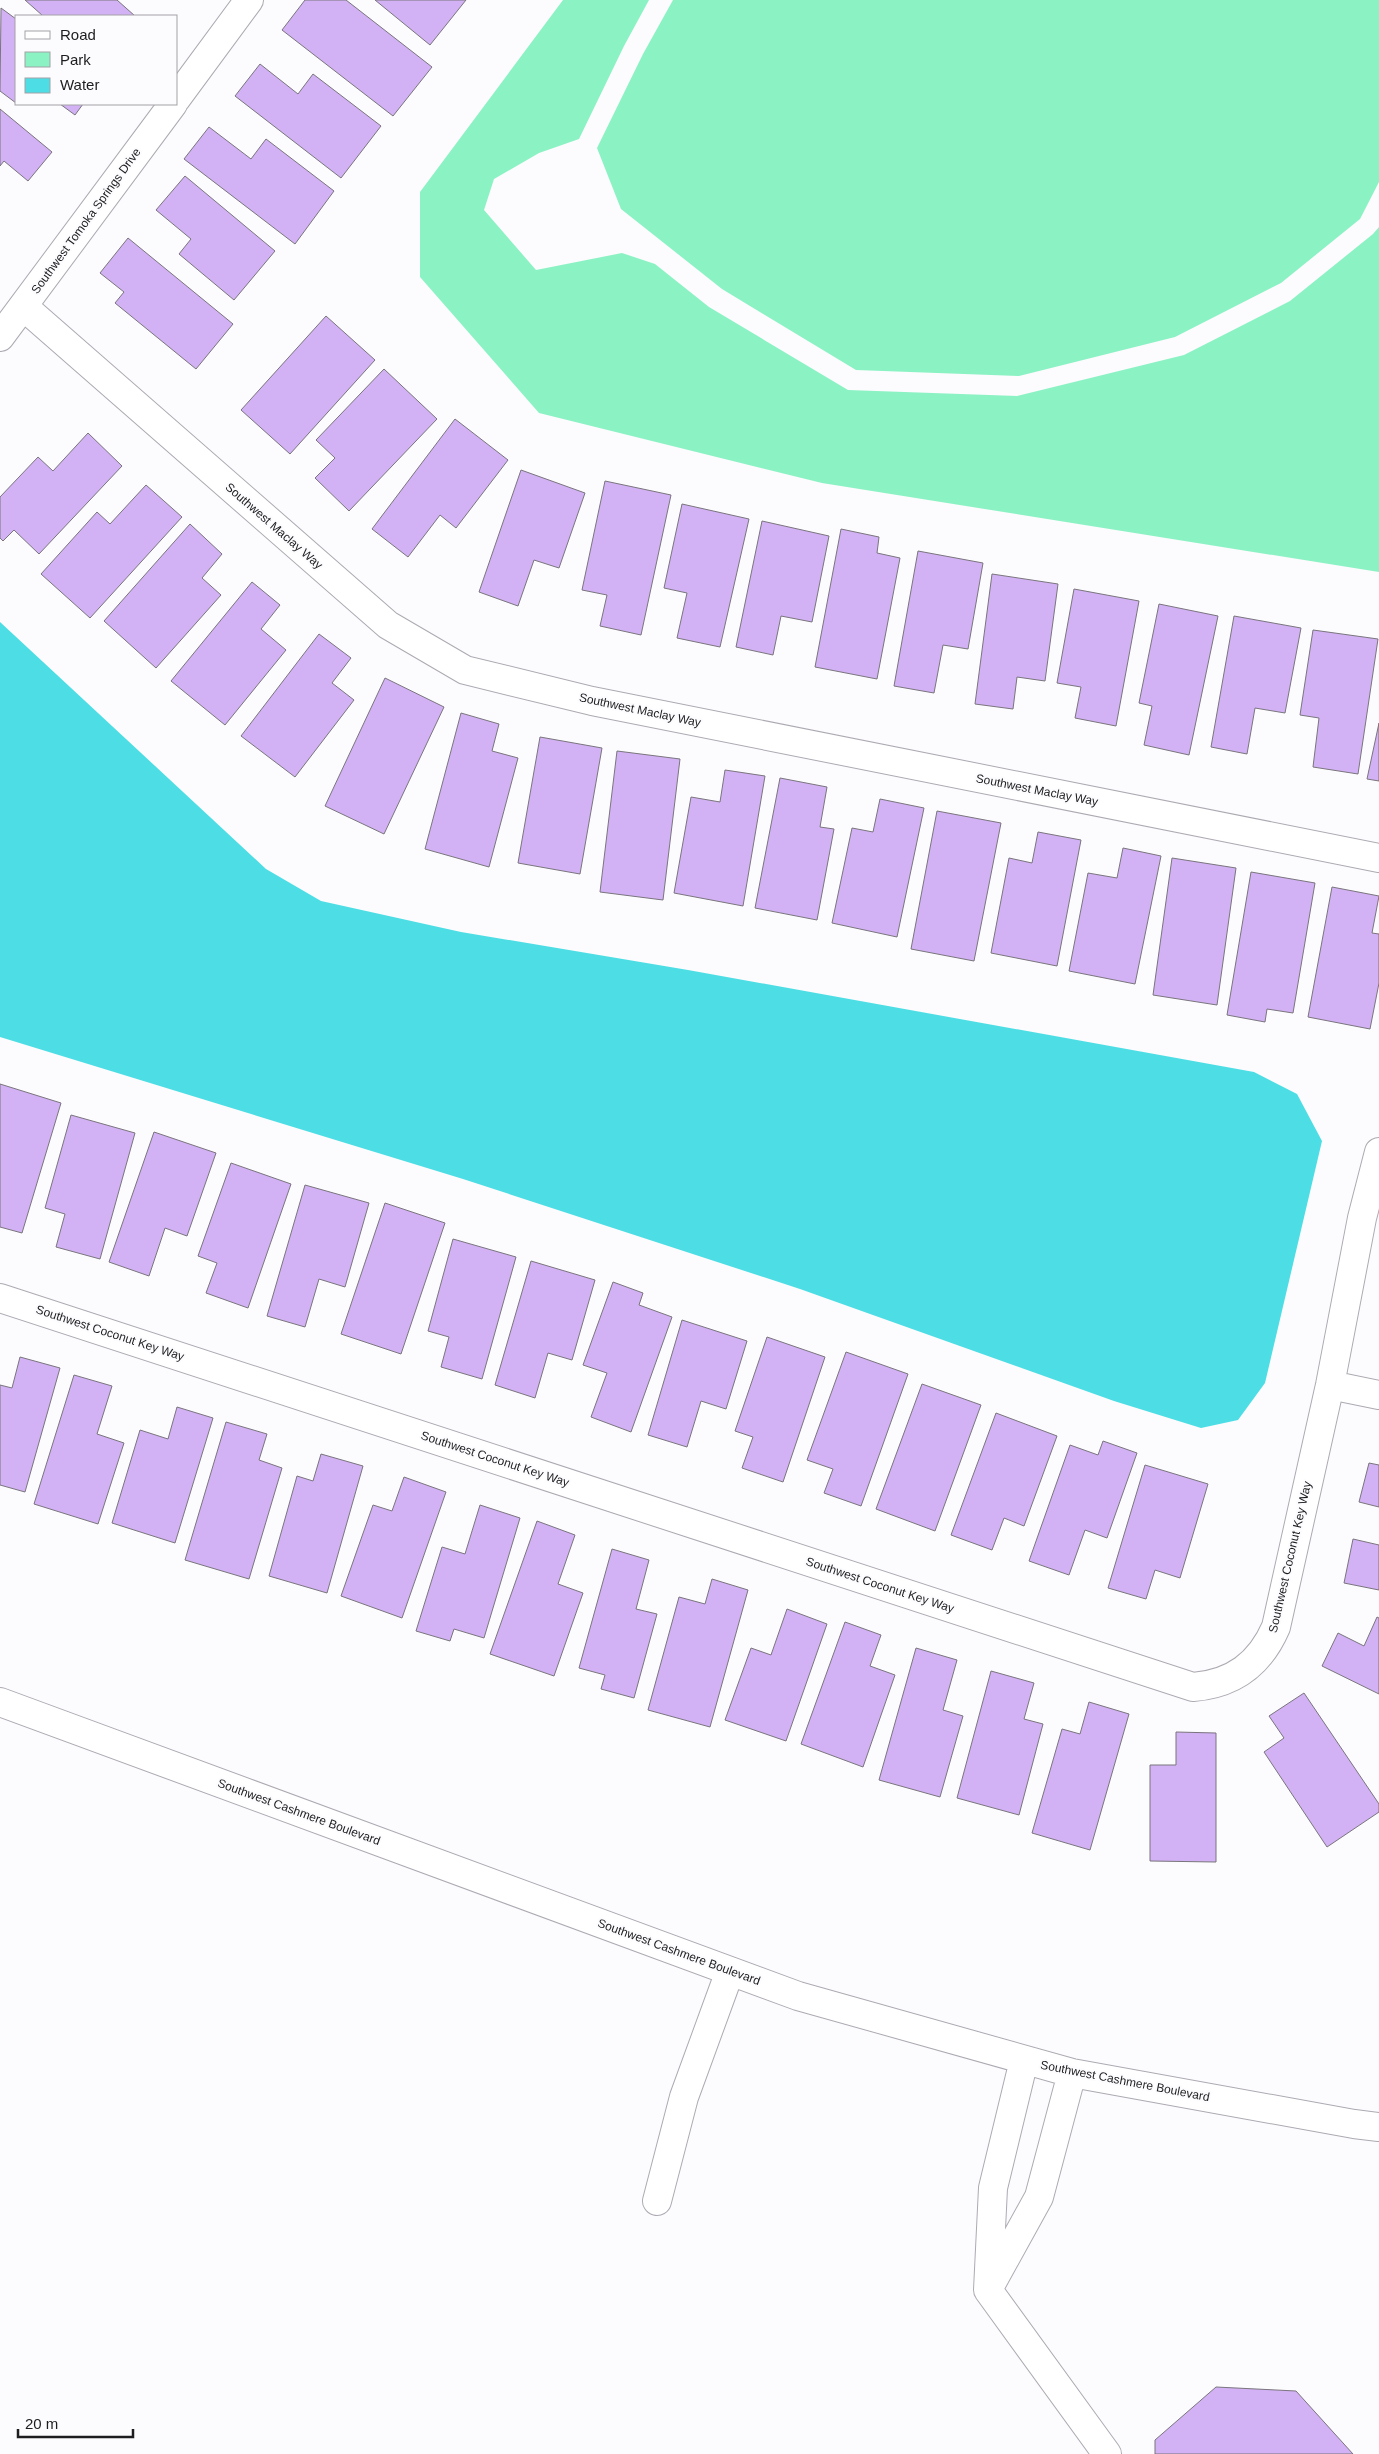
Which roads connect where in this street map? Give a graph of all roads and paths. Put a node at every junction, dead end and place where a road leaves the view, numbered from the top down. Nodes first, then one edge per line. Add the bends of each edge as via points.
1 (249, 0) edge
2 (178, 96) edge
3 (171, 105) edge
4 (23, 306) junction
5 (0, 337) edge
6 (1379, 858) edge
7 (1379, 1152) edge
8 (0, 1298) edge
9 (1330, 1384) junction
10 (1379, 1395) edge
11 (0, 1702) edge
12 (730, 1971) junction
13 (1024, 2060) junction
14 (1072, 2073) junction
15 (1379, 2127) edge
16 (657, 2201) dead end
17 (988, 2290) junction
18 (1107, 2454) edge

1 - 2 street
3 - 4 street, Southwest Tomoka Springs Drive
4 - 5 street, Southwest Tomoka Springs Drive
4 - 6 street, Southwest Maclay Way via 388,625 465,670 592,701
7 - 9 street, Southwest Coconut Key Way via 1362,1218
8 - 9 street, Southwest Coconut Key Way via 1193,1687 1211,1685 1236,1674 1268,1646 1276,1628
9 - 10 street
11 - 12 street, Southwest Cashmere Boulevard
12 - 13 street, Southwest Cashmere Boulevard via 798,1996
12 - 16 street via 684,2097
13 - 14 street, Southwest Cashmere Boulevard
13 - 17 street via 993,2188
14 - 15 street, Southwest Cashmere Boulevard
14 - 17 street via 1039,2197
17 - 18 street

